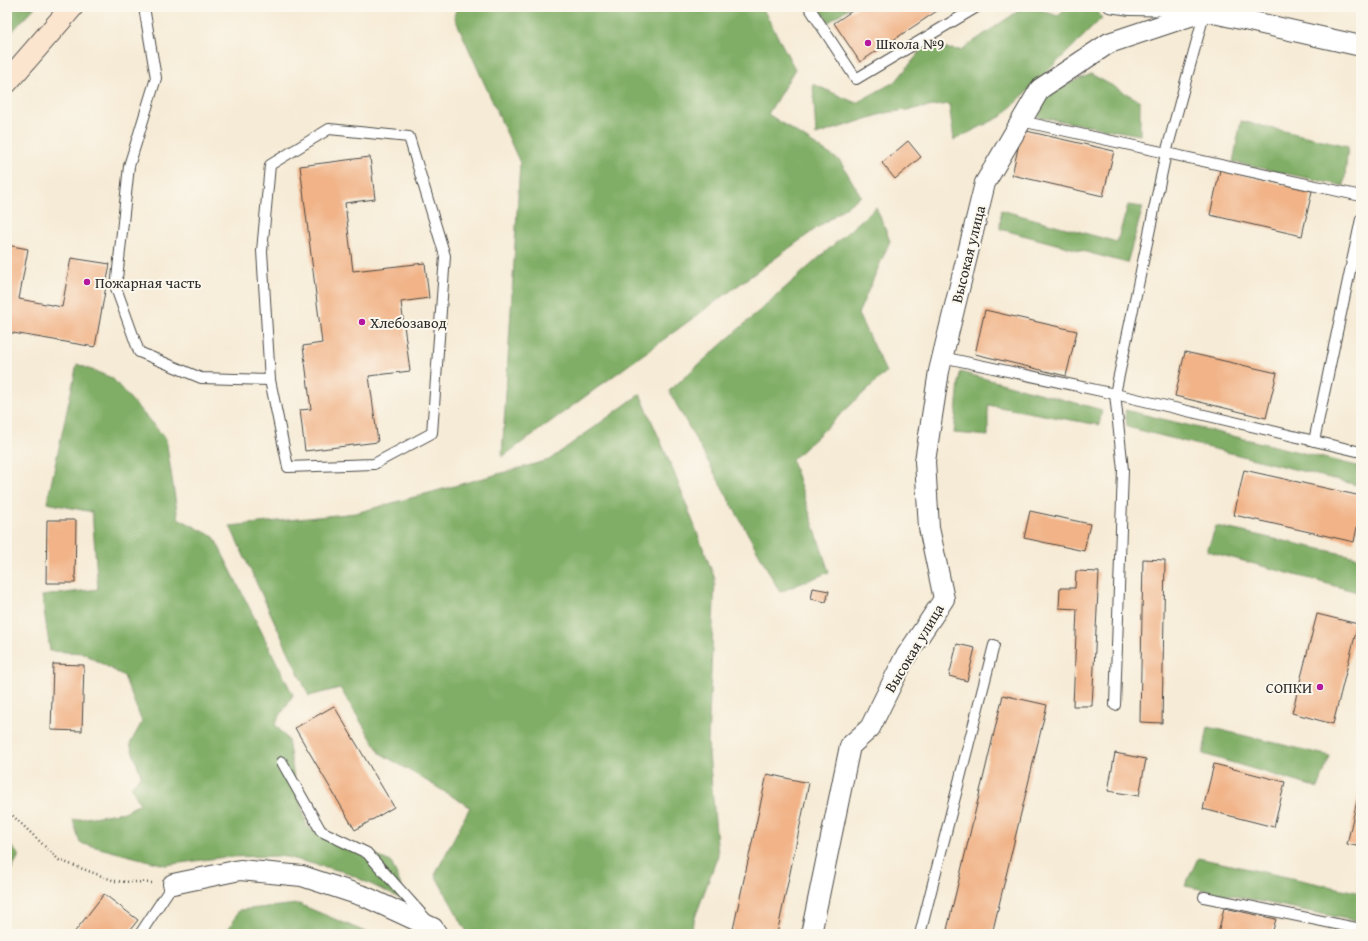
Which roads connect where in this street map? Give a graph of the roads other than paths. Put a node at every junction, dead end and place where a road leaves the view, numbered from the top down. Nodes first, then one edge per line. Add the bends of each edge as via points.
1 (72, 7) edge
2 (144, 7) edge
3 (808, 7) edge
4 (976, 7) edge
5 (1109, 7) edge
6 (1205, 12) junction
7 (1361, 46) edge
8 (7, 82) edge
9 (1021, 121) junction
10 (1166, 153) junction
11 (1361, 196) edge
12 (1361, 219) edge
13 (942, 357) junction
14 (270, 380) junction
15 (1115, 394) junction
16 (1314, 441) junction
17 (1361, 452) edge
18 (994, 645) dead end
19 (1115, 705) dead end
20 (282, 762) dead end
21 (173, 884) joint
22 (1204, 897) dead end
23 (1361, 929) edge
24 (435, 931) edge
25 (140, 934) edge
26 (811, 934) edge
27 (920, 934) edge

1 - 8 main road
2 - 14 lane via 156,78 129,166 116,288 139,352 200,378
3 - 4 lane via 856,79
5 - 6 lane
6 - 7 street
6 - 9 street, Высокая улица via 1109,43 1040,89
6 - 10 lane
9 - 10 lane
9 - 13 street, Высокая улица via 985,183
10 - 11 lane
10 - 15 lane
12 - 16 lane
13 - 15 lane
13 - 26 street, Высокая улица via 925,461 929,528 944,599 904,659 870,728 850,746
14 - 14 lane via 288,467 374,464 432,433 445,256 409,137 329,130 270,165 262,251
15 - 16 lane
15 - 19 lane via 1123,470
16 - 17 lane
18 - 27 lane
20 - 24 lane via 321,832 367,853
21 - 24 street via 240,870 302,876 366,897
21 - 25 lane
22 - 23 lane

